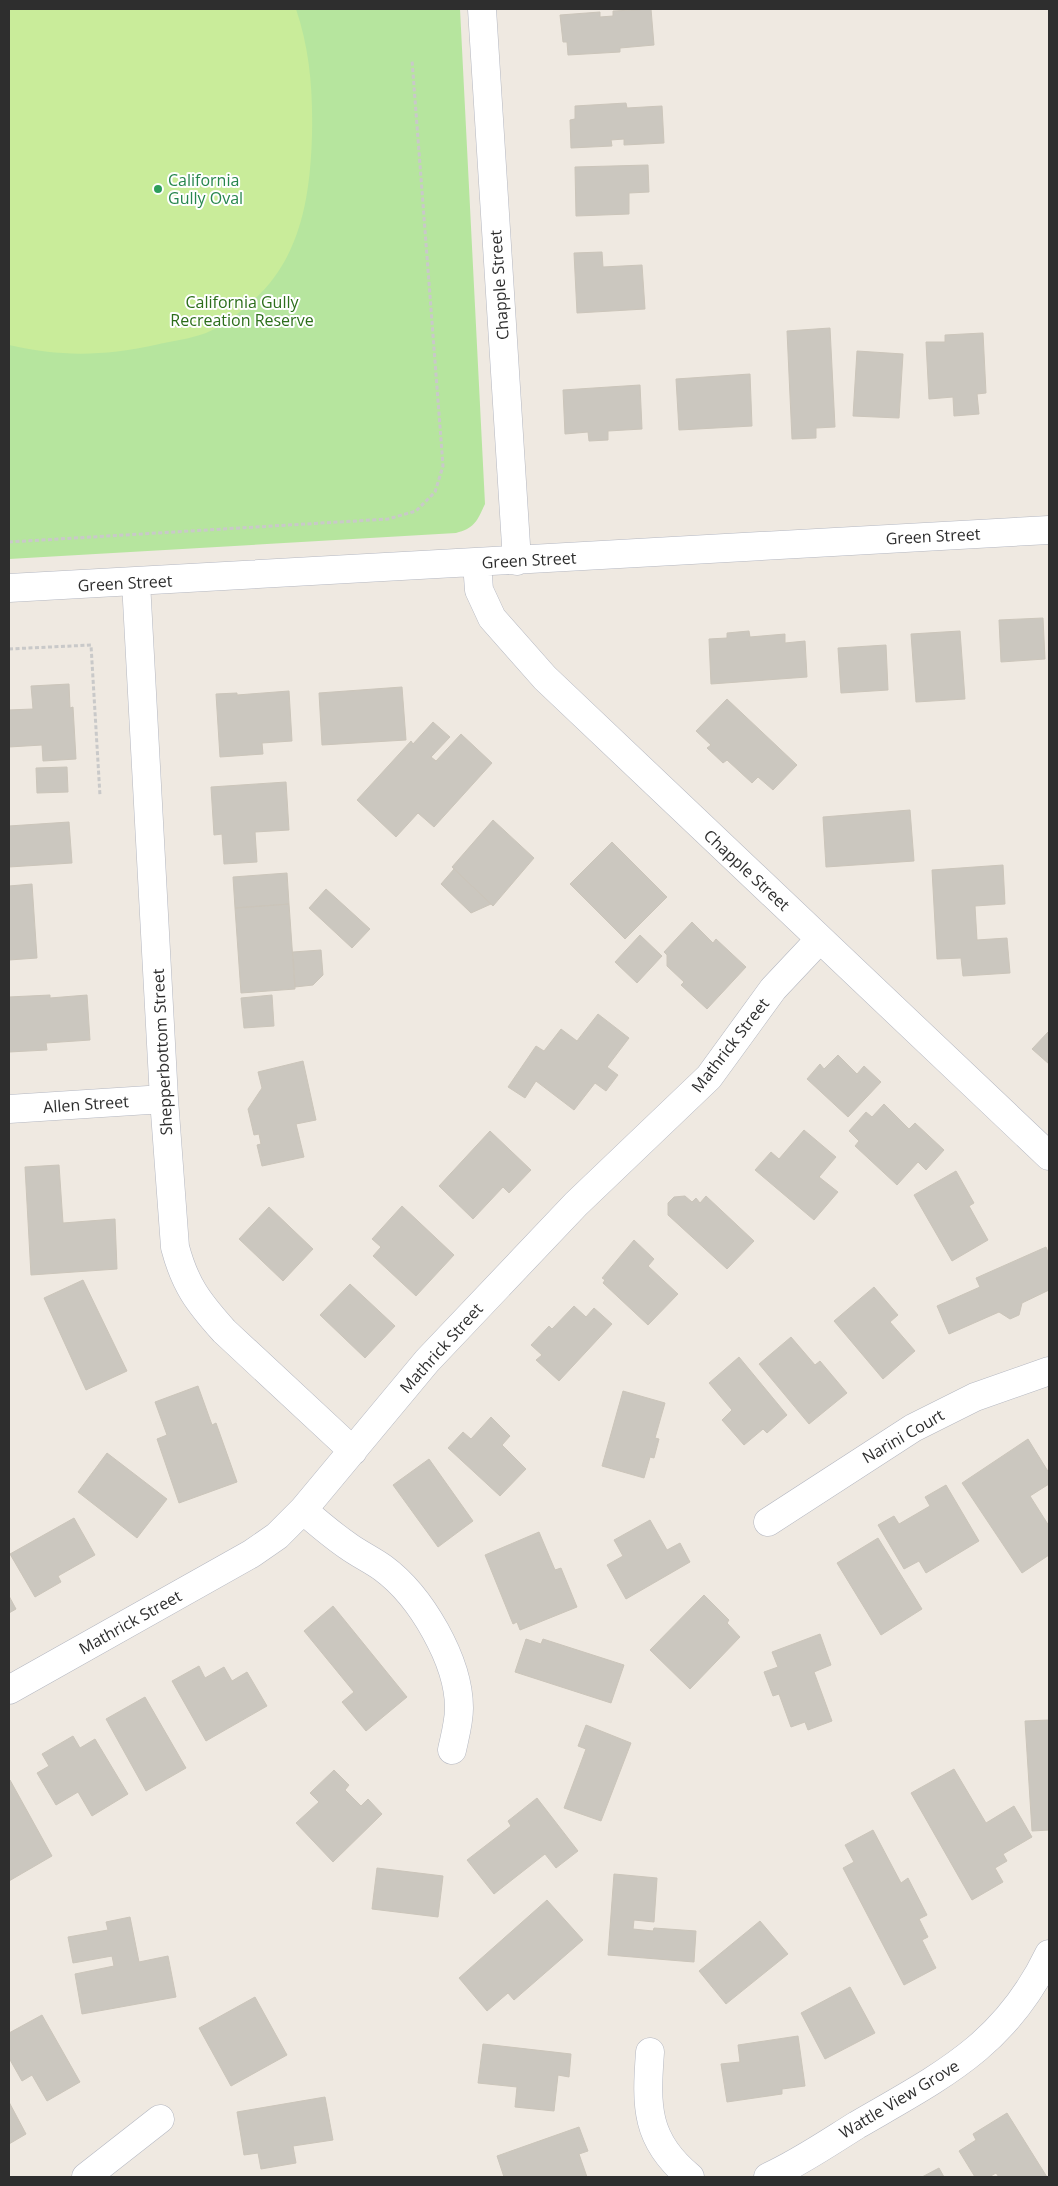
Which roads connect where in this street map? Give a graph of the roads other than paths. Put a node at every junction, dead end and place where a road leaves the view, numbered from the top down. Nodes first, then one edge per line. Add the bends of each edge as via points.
1 (482, 9) edge
2 (1049, 530) edge
3 (517, 561) junction
4 (477, 563) junction
5 (136, 582) junction
6 (9, 588) edge
7 (820, 939) junction
8 (164, 1099) junction
9 (9, 1109) edge
10 (1049, 1156) edge
11 (1049, 1371) edge
12 (353, 1451) junction
13 (303, 1510) junction
14 (768, 1522) dead end
15 (9, 1690) edge
16 (452, 1750) dead end
17 (1049, 1954) edge
18 (650, 2052) dead end
19 (160, 2119) dead end
20 (86, 2177) edge
21 (690, 2177) edge
22 (768, 2177) edge

1 - 3 street, Chapple Street
2 - 3 street, Green Street
3 - 4 street, Green Street
4 - 5 street, Green Street
4 - 7 street, Chapple Street via 479,590 492,618 544,678
5 - 6 street, Green Street
5 - 8 street, Shepperbottom Street
7 - 10 street, Chapple Street
7 - 12 street, Mathrick Street via 768,996 709,1077 576,1204 490,1294 427,1361
8 - 9 street, Allen Street
8 - 12 street, Shepperbottom Street via 175,1247 191,1292 224,1331
11 - 14 street, Narini Court via 974,1397 913,1428
12 - 13 street, Mathrick Street
13 - 15 street, Mathrick Street via 277,1536 251,1554
13 - 16 street via 347,1546 384,1569 424,1613 438,1637 457,1687 459,1709
17 - 22 street, Wattle View Grove via 1037,1980 1014,2012 987,2041 950,2071
18 - 21 street via 648,2100 652,2123 663,2150
19 - 20 street

